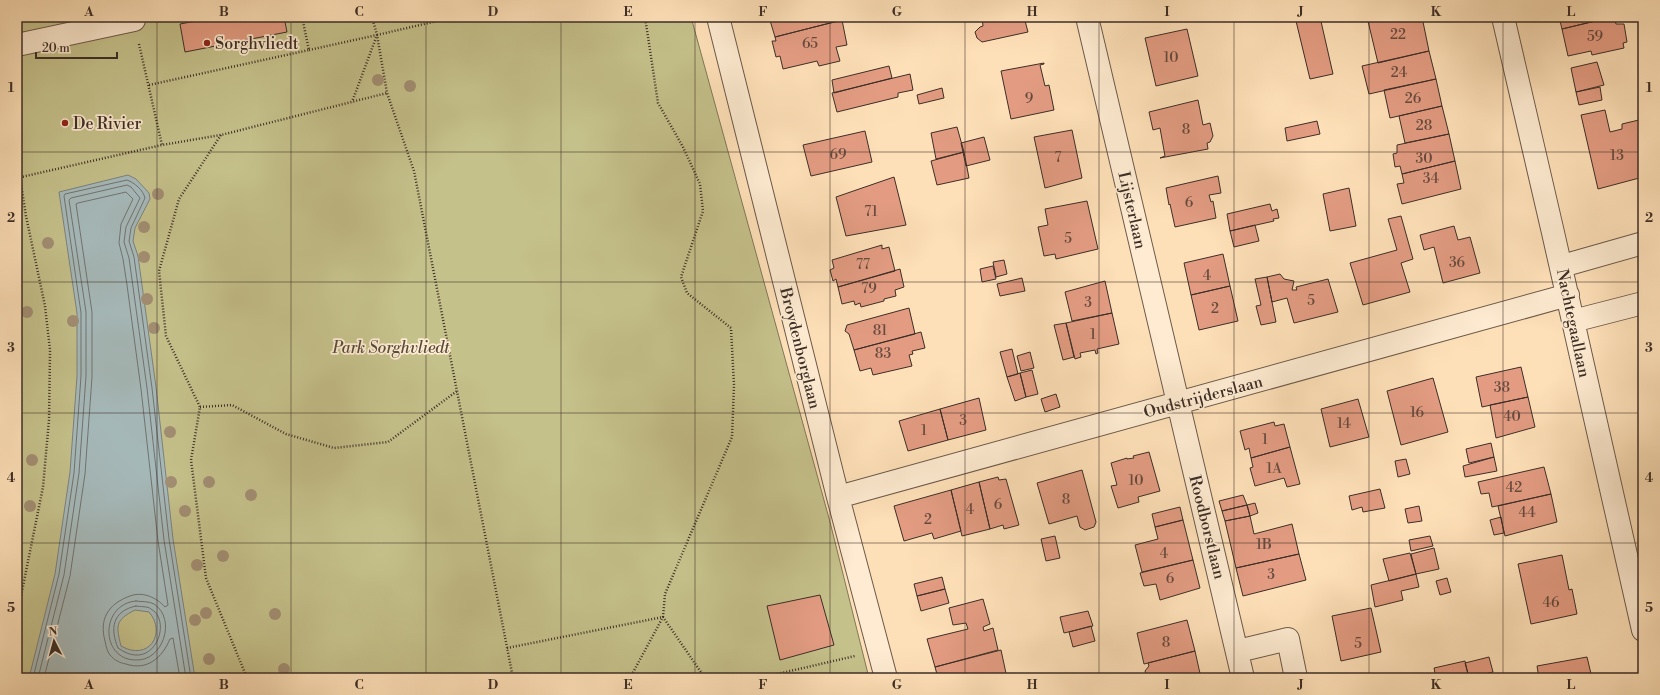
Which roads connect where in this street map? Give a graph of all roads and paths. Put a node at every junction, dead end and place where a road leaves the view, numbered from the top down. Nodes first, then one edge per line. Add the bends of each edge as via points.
1 (302, 17) edge
2 (372, 17) edge
3 (454, 17) edge
4 (645, 17) edge
5 (718, 17) edge
6 (1087, 17) edge
7 (1503, 17) edge
8 (134, 20) joint
9 (377, 35) junction
10 (17, 44) edge
11 (309, 50) junction
12 (149, 85) junction
13 (387, 93) junction
14 (352, 102) junction
15 (221, 135) junction
16 (162, 145) junction
17 (19, 177) edge
18 (1643, 243) edge
19 (1562, 266) junction
20 (1568, 294) junction
21 (1643, 303) edge
22 (1573, 321) junction
23 (457, 391) junction
24 (1178, 403) junction
25 (200, 406) junction
26 (838, 497) junction
27 (17, 616) edge
28 (662, 617) junction
29 (1643, 630) edge
30 (507, 648) junction
31 (879, 651) junction
32 (1238, 651) junction
33 (247, 678) edge
34 (513, 678) edge
35 (630, 678) edge
36 (705, 678) edge
37 (760, 678) edge
38 (886, 678) edge
39 (1244, 678) edge
40 (1296, 678) edge

1 - 11 path
2 - 9 path
3 - 9 path
4 - 28 path via 658,103 684,147 700,184 703,211 681,277 688,293 731,328 734,385 732,437 666,594
5 - 26 street, Broydenborglaan
6 - 24 street, Lijsterlaan
7 - 19 street, Nachtegaallaan
8 - 10 street
8 - 12 path
9 - 11 path
9 - 13 path
9 - 14 path
11 - 12 path
12 - 16 path
13 - 14 path
13 - 23 path via 414,171
14 - 15 path
15 - 16 path
15 - 25 path via 179,199 159,271 166,336
16 - 17 path
17 - 27 path via 46,313 50,350 49,420 43,487
18 - 19 street
19 - 20 street, Nachtegaallaan
20 - 22 street, Nachtegaallaan
20 - 24 street, Oudstrijderslaan
21 - 22 street
22 - 29 street, Nachtegaallaan
23 - 25 path via 388,442 334,448 286,434 232,406
23 - 30 path
24 - 26 street, Oudstrijderslaan
24 - 32 street, Roodborstlaan
25 - 33 path via 192,460 206,578
26 - 31 street, Broydenborglaan
28 - 30 path
28 - 35 path
28 - 36 path
30 - 34 path
31 - 37 path
31 - 38 street, Broydenborglaan
32 - 39 street, Roodborstlaan
32 - 40 street via 1288,639

